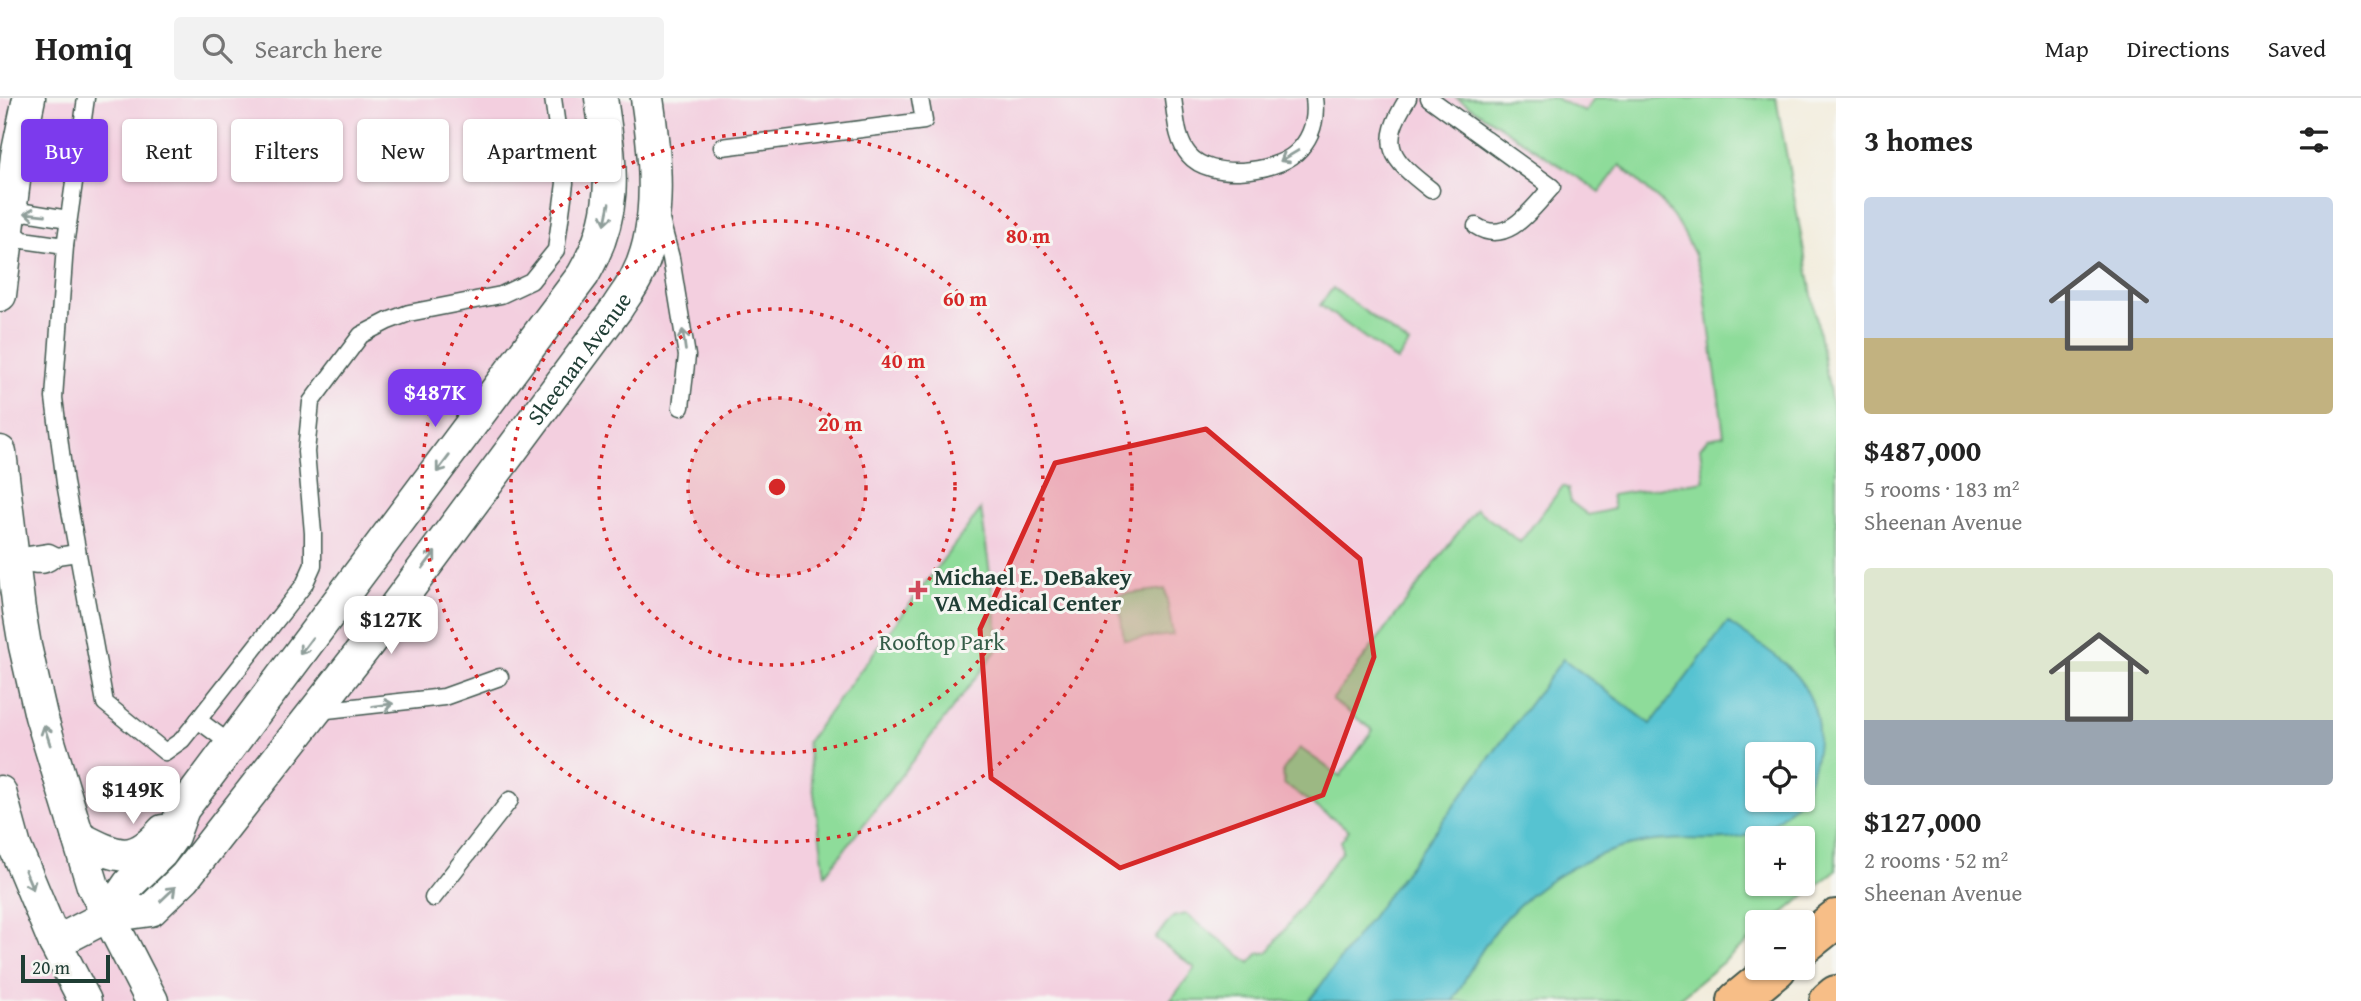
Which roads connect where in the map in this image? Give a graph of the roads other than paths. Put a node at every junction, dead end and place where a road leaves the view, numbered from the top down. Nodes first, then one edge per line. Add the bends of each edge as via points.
1 (29, 98) edge
2 (86, 98) edge
3 (553, 98) edge
4 (601, 98) edge
5 (647, 98) edge
6 (920, 98) edge
7 (1173, 98) edge
8 (1314, 98) edge
9 (1408, 98) edge
10 (1429, 98) edge
11 (722, 147) dead end
12 (1430, 190) dead end
13 (655, 196) junction
14 (68, 219) junction
15 (4, 226) edge
16 (1476, 226) dead end
17 (65, 246) junction
18 (0, 295) edge
19 (681, 407) dead end
20 (0, 452) edge
21 (78, 553) junction
22 (17, 563) junction
23 (500, 677) dead end
24 (315, 711) junction
25 (198, 720) junction
26 (232, 745) junction
27 (0, 792) edge
28 (510, 800) dead end
29 (183, 809) junction
30 (78, 837) junction
31 (432, 898) dead end
32 (107, 916) junction
33 (1836, 919) edge
34 (1815, 936) edge
35 (55, 943) junction
36 (1762, 980) edge
37 (1836, 995) edge
38 (85, 1001) edge
39 (152, 1001) edge
40 (1737, 1001) edge
41 (1829, 1001) edge

1 - 15 street
2 - 14 lane
3 - 25 lane via 565,183 556,250 531,281 501,295 410,313 361,335 311,402 306,452 313,565 304,585
4 -> 26 street, Sheenan Avenue via 610,197 601,239 579,282
5 - 13 street, Sheenan Avenue
6 - 11 lane via 924,121
8 -> 7 lane via 1315,119 1298,151 1259,168 1231,170 1205,167 1188,154 1178,135
9 - 12 lane via 1392,126 1392,146 1400,164
10 - 16 lane via 1552,187 1511,228 1491,232
19 -> 13 lane via 687,356 671,258
24 -> 13 street, Sheenan Avenue via 617,308 646,254
14 -> 15 lane via 25,212
14 - 17 lane
15 - 17 lane via 23,240
15 - 18 street
17 - 21 lane via 54,398
20 - 22 street
21 - 22 lane via 57,556 50,564
21 - 25 lane via 105,703 166,752
30 -> 22 street via 33,683
24 -> 23 lane via 444,697
32 -> 24 street, Sheenan Avenue via 151,910 171,891
25 - 26 lane
26 - 29 street, Sheenan Avenue
27 -> 35 street via 15,847
28 - 31 lane
29 - 30 street via 139,853 111,853
29 - 32 street, Sheenan Avenue via 161,853 129,884
30 - 32 street
32 - 35 street, Sheenan Avenue
32 - 39 street
33 - 34 main road
35 - 38 street
36 - 40 main road
37 - 41 main road

